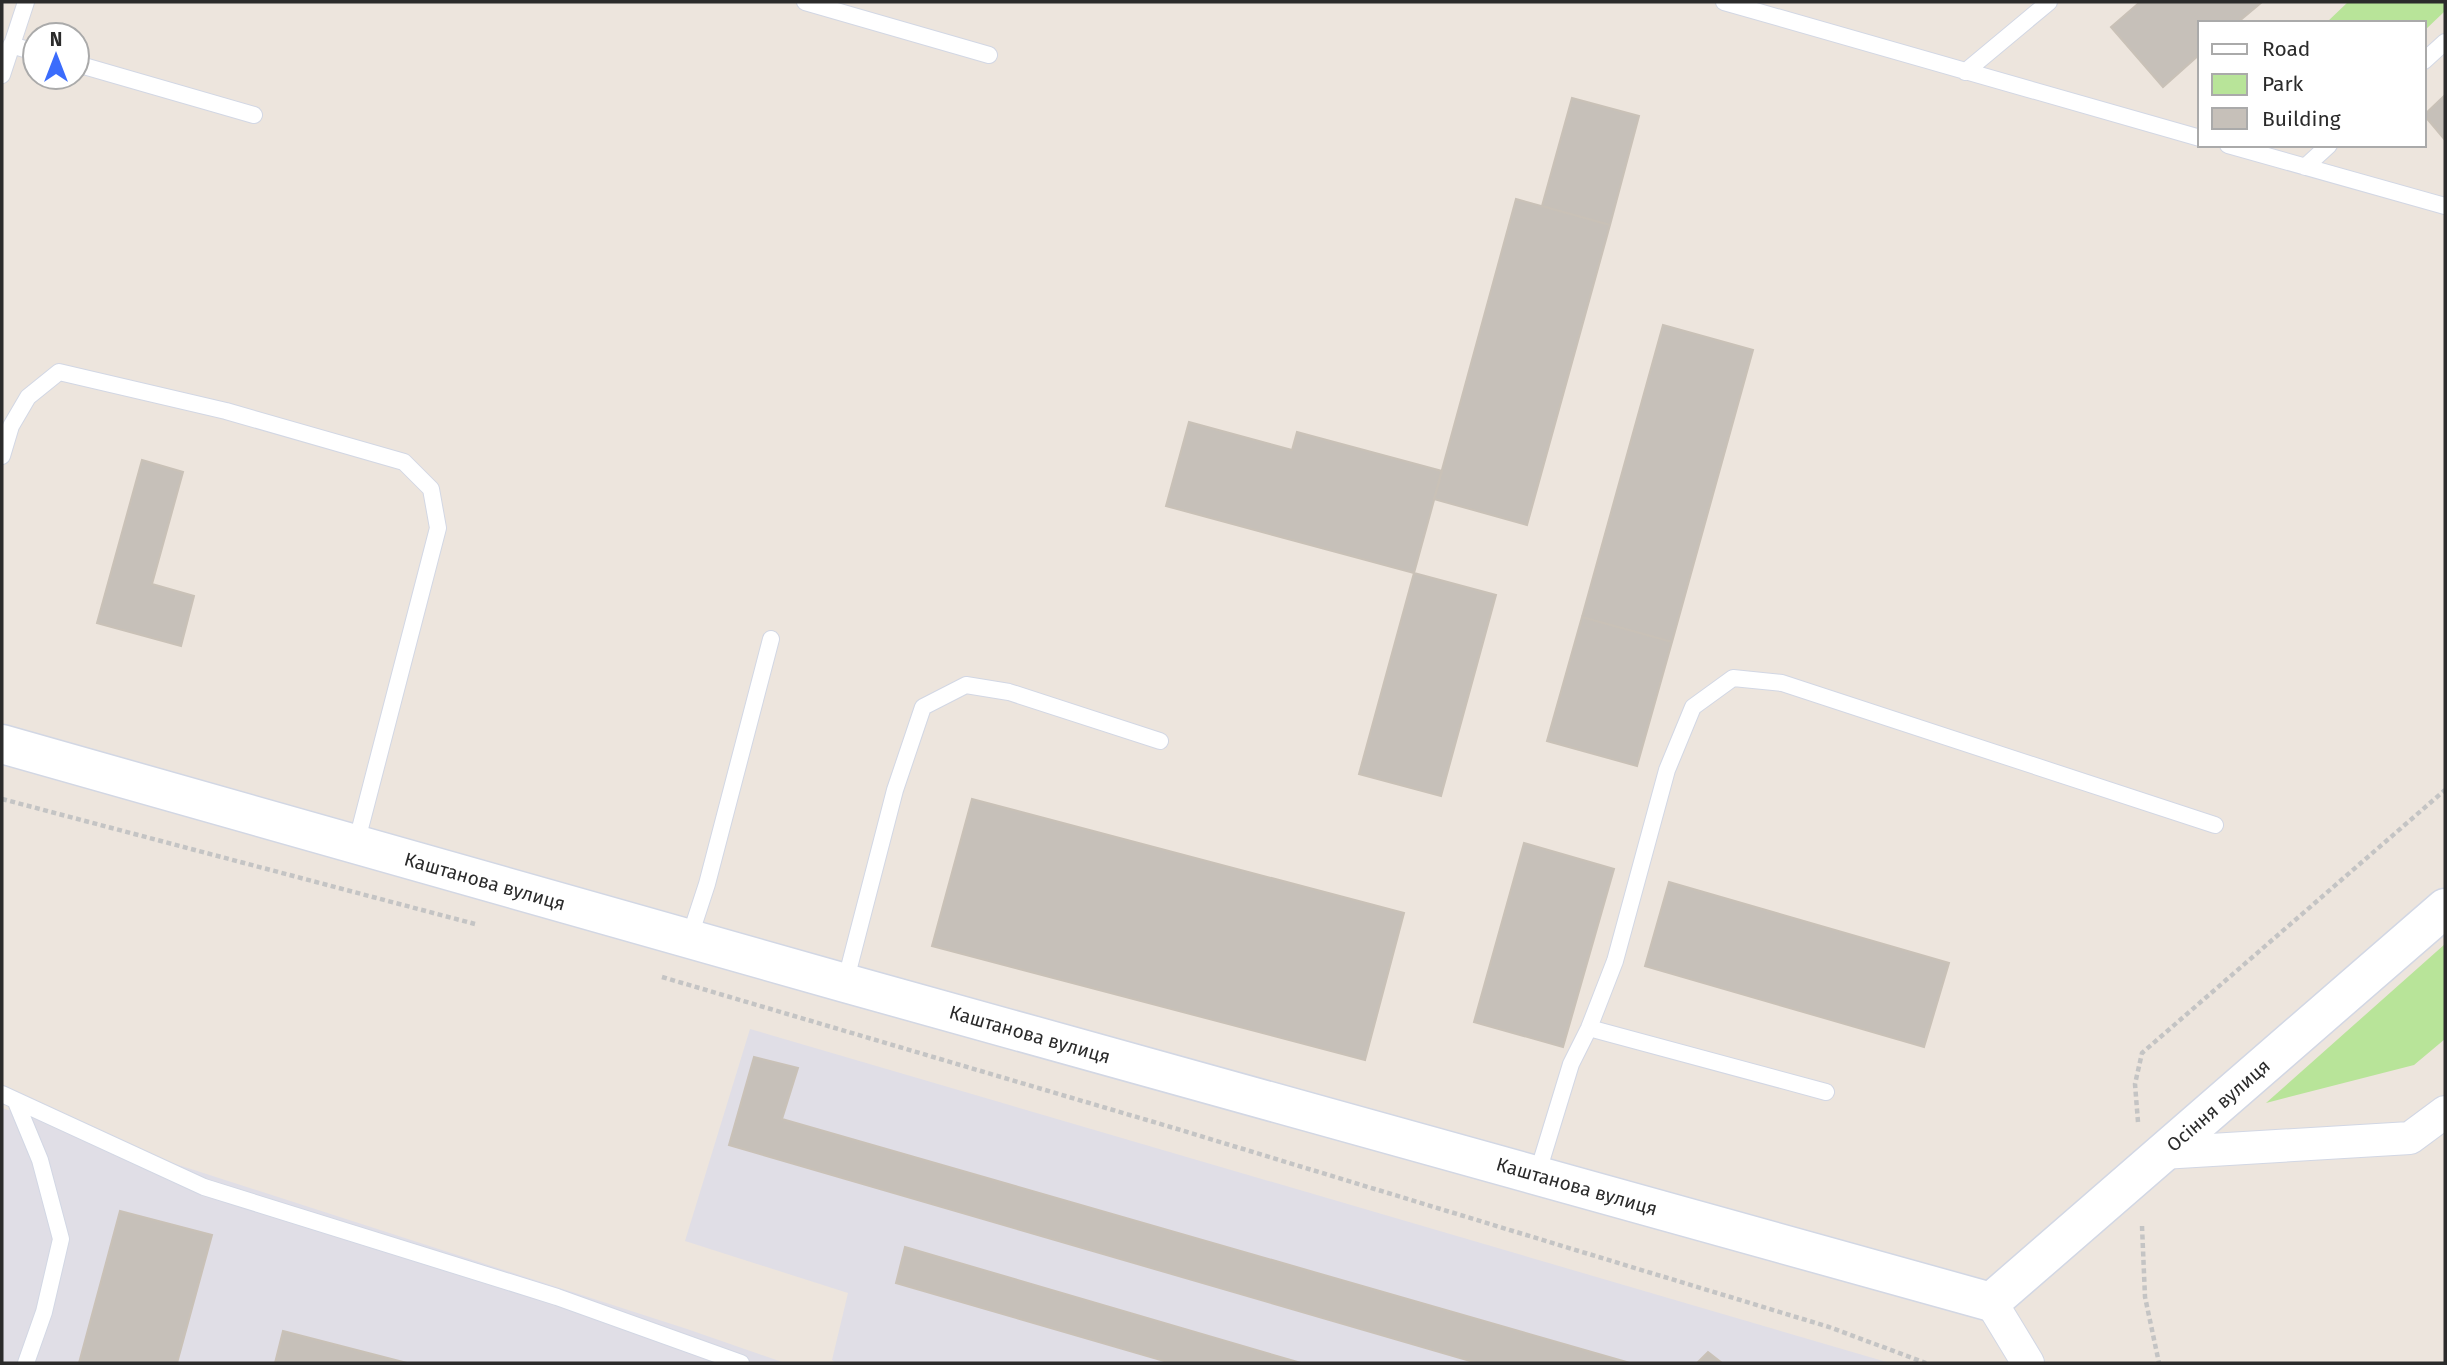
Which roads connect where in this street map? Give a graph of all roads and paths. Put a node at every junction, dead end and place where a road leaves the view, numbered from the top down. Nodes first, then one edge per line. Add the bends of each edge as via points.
1 (26, 2) edge
2 (804, 2) edge
3 (1724, 2) edge
4 (2049, 2) edge
5 (2445, 42) edge
6 (11, 45) junction
7 (21, 48) edge
8 (989, 55) dead end
9 (2426, 59) edge
10 (91, 68) edge
11 (1965, 72) junction
12 (2, 75) edge
13 (254, 115) dead end
14 (2198, 137) edge
15 (2235, 147) edge
16 (2327, 147) edge
17 (2305, 167) junction
18 (2445, 206) edge
19 (2, 456) edge
20 (771, 639) dead end
21 (1160, 741) dead end
22 (2, 744) edge
23 (2, 799) edge
24 (2215, 825) dead end
25 (356, 844) junction
26 (2445, 908) edge
27 (480, 925) dead end
28 (689, 939) junction
29 (654, 974) dead end
30 (845, 983) junction
31 (1590, 1028) junction
32 (1826, 1092) dead end
33 (9, 1098) edge
34 (2445, 1112) edge
35 (2162, 1153) junction
36 (1537, 1175) junction
37 (1991, 1302) junction
38 (26, 1363) edge
39 (741, 1363) edge
40 (1926, 1363) edge
41 (2028, 1363) edge

1 - 6 lane
2 - 8 lane
3 - 11 lane
4 - 11 lane
5 - 9 lane
6 - 7 lane
6 - 12 lane
10 - 13 lane
11 - 14 lane
15 - 17 lane
16 - 17 lane
17 - 18 lane
19 - 25 lane via 10,426 28,397 59,372 226,411 404,462 431,489 438,528
20 - 28 lane
21 - 30 lane via 1009,692 966,685 923,707 895,790
22 - 25 street, Каштанова вулиця
23 - 27 path
24 - 31 lane via 1782,682 1733,678 1693,707 1667,770 1615,961
25 - 28 street, Каштанова вулиця
26 - 35 street, Осіння вулиця
28 - 30 street, Каштанова вулиця
29 - 40 path via 1789,1314
30 - 36 street, Каштанова вулиця
31 - 32 lane
31 - 36 lane via 1571,1064
33 - 38 lane via 40,1160 61,1239
33 - 39 lane via 204,1187 557,1297
34 - 35 street via 2410,1138
35 - 37 street, Осіння вулиця
36 - 37 street, Каштанова вулиця
37 - 41 street

